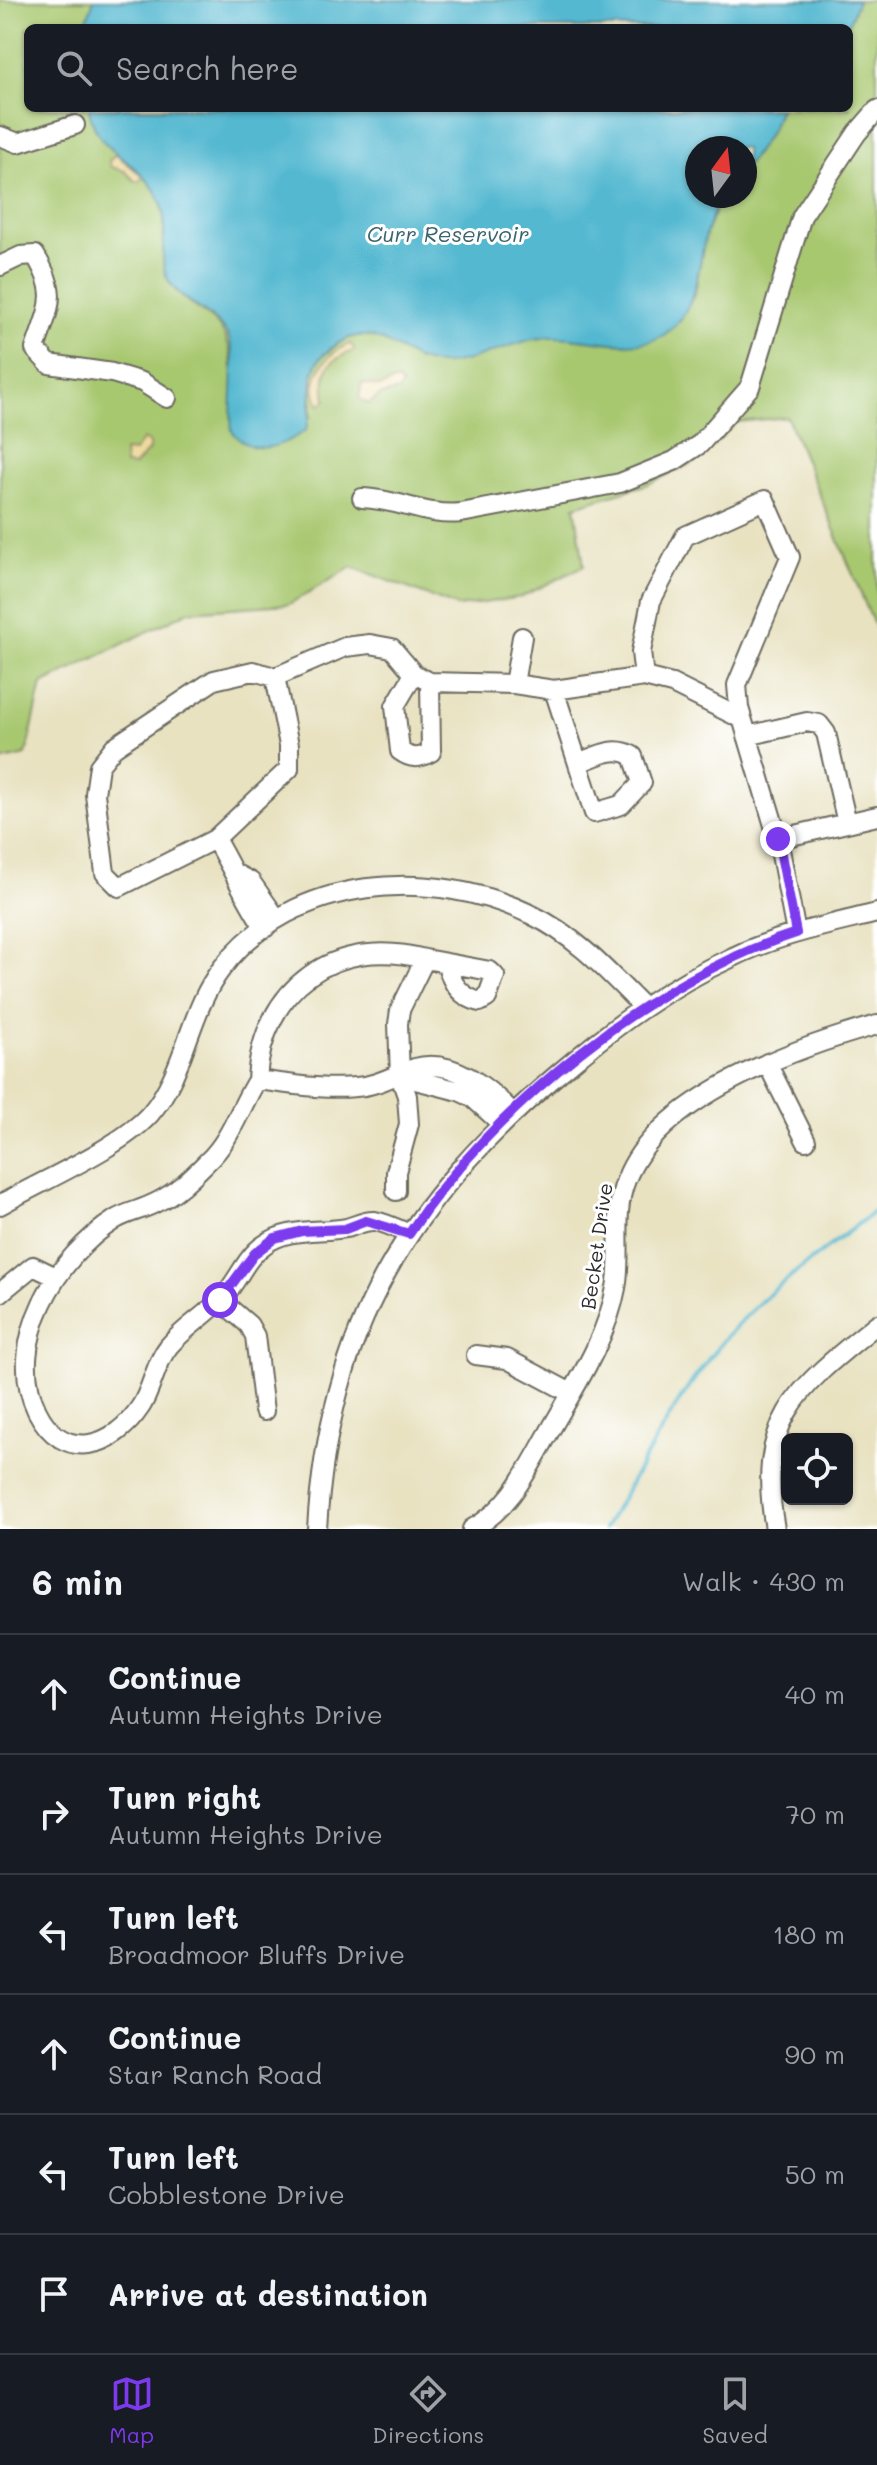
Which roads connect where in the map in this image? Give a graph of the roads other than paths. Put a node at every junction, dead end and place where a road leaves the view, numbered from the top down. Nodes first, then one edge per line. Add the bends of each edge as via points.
1 (877, 110) edge
2 (75, 125) dead end
3 (0, 136) edge
4 (0, 266) edge
5 (167, 398) dead end
6 (362, 498) dead end
7 (522, 637) dead end
8 (275, 677) junction
9 (644, 677) junction
10 (514, 684) junction
11 (554, 690) junction
12 (744, 728) junction
13 (578, 763) dead end
14 (877, 816) edge
15 (847, 823) junction
16 (215, 839) junction
17 (778, 839) junction
18 (877, 913) edge
19 (271, 924) junction
20 (796, 933) junction
21 (425, 959) junction
22 (447, 964) dead end
23 (643, 1007) junction
24 (877, 1025) edge
25 (767, 1063) junction
26 (400, 1076) junction
27 (257, 1080) junction
28 (507, 1118) junction
29 (806, 1141) dead end
30 (396, 1191) dead end
31 (0, 1205) edge
32 (409, 1234) junction
33 (56, 1277) junction
34 (0, 1293) edge
35 (220, 1300) junction
36 (877, 1324) edge
37 (476, 1355) dead end
38 (571, 1393) junction
39 (264, 1411) dead end
40 (317, 1529) edge
41 (472, 1529) edge
42 (775, 1529) edge

1 - 6 street via 802,216 750,387 700,444 620,483 461,513 442,515 391,499
2 - 3 street via 18,143
4 - 5 street via 35,255 51,280 51,301 35,349 49,364 112,373 142,382
7 - 10 street
8 - 10 street via 345,647 370,644 392,648 422,678
8 - 16 street via 289,769
8 - 16 street via 253,671 214,680 114,747 99,766 95,794 105,873 119,887
9 - 11 street
9 - 12 street via 672,684
9 - 12 street via 641,652 651,601 685,536 765,500 790,557 737,685
10 - 11 street
11 - 13 street
12 - 15 street via 819,724 826,733
12 - 17 street
14 - 15 street
15 - 17 street
16 - 19 street via 236,874 238,888
17 - 20 street
18 - 20 street
19 - 23 street via 335,894 377,887 475,894 559,931
19 - 31 street via 238,949 209,986 171,1080 148,1116
20 - 23 street via 733,956
21 - 22 street
21 - 26 street via 400,1010
21 - 27 street via 398,952 360,954 309,976 284,1001 266,1031
23 - 28 street
24 - 25 street, Becket Drive
25 - 29 street
25 - 38 street, Becket Drive via 702,1100 660,1132 635,1161 622,1191 619,1267 609,1318
26 - 27 street via 360,1087 325,1089
26 - 28 street via 417,1067 451,1071 483,1085
26 - 30 street via 409,1124
27 - 33 street via 210,1160 159,1201 105,1227
28 - 32 street via 440,1188
32 - 35 street via 366,1221 345,1229 275,1238 255,1253
32 - 40 street via 374,1294 343,1374 326,1445
33 - 34 street via 33,1266
33 - 35 street via 33,1328 28,1381 46,1427 56,1438 77,1446 103,1439 124,1425 148,1395 170,1346
35 - 39 street via 255,1336
36 - 42 street via 810,1380 789,1407 775,1439 768,1476
37 - 38 street via 507,1359
38 - 41 street, Becket Drive via 508,1503

